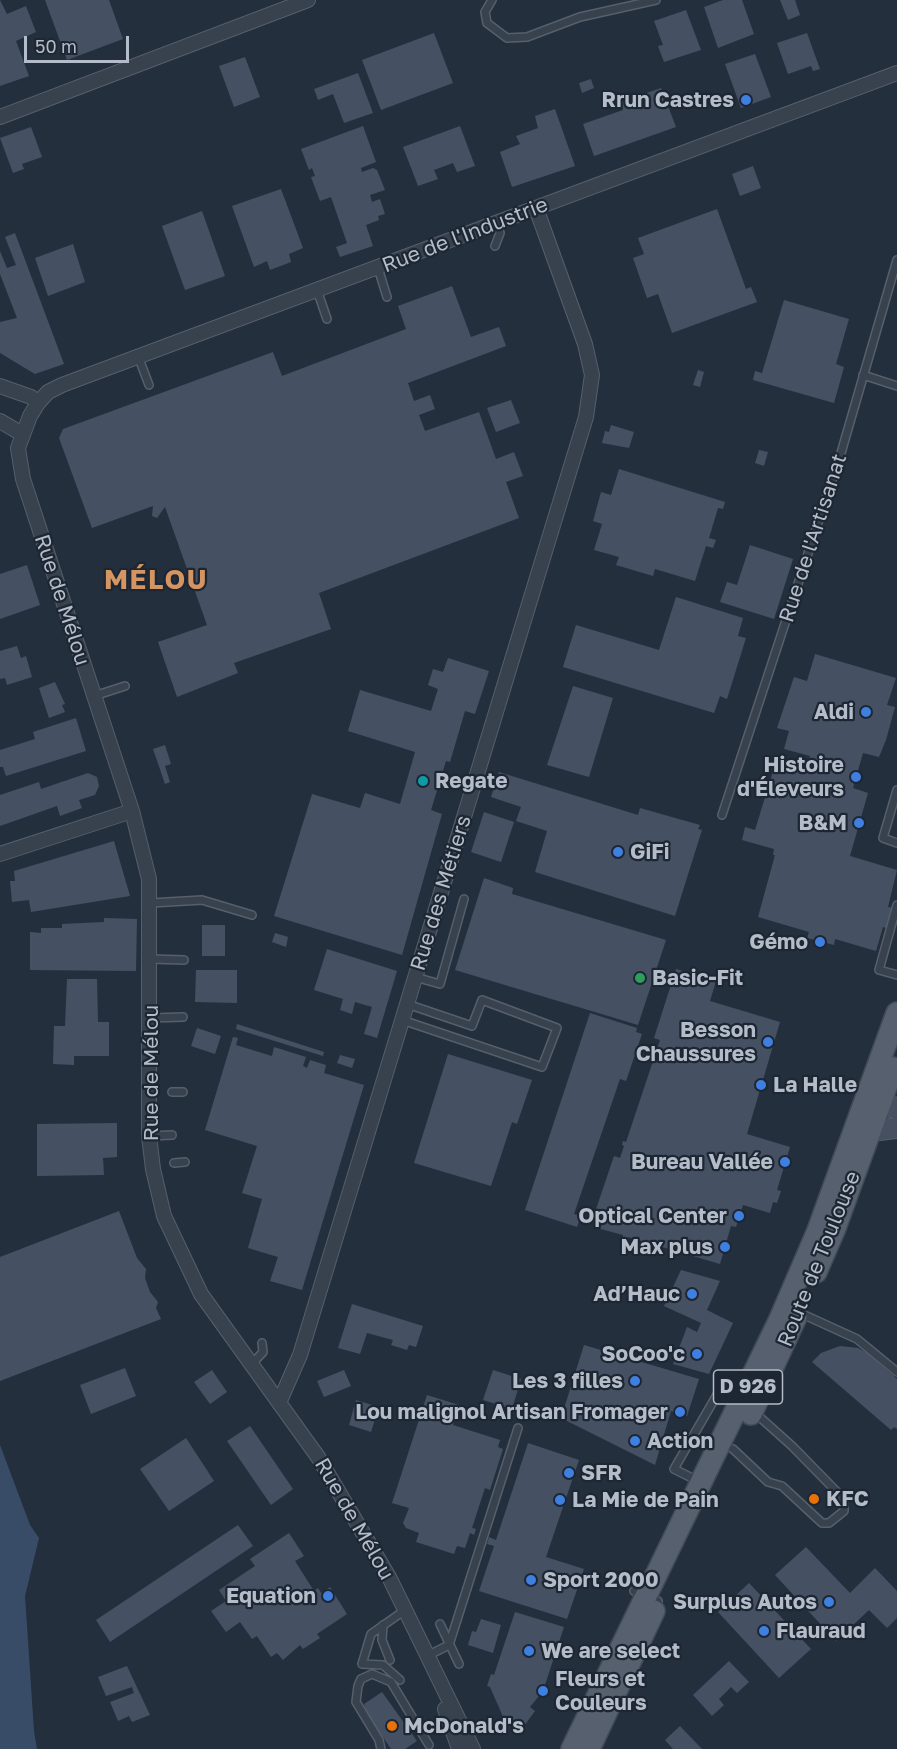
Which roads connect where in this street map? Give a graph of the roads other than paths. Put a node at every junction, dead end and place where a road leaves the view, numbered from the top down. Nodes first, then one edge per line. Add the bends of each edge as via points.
1 (308, 0) edge
2 (492, 0) edge
3 (656, 0) edge
4 (897, 73) edge
5 (0, 117) edge
6 (536, 208) junction
7 (497, 223) junction
8 (495, 246) dead end
9 (897, 260) edge
10 (378, 268) junction
11 (317, 290) junction
12 (387, 297) dead end
13 (327, 319) dead end
14 (138, 356) junction
15 (863, 375) junction
16 (149, 385) dead end
17 (0, 386) edge
18 (897, 386) edge
19 (38, 403) junction
20 (0, 421) edge
21 (22, 434) junction
22 (125, 686) dead end
23 (94, 696) junction
24 (897, 790) edge
25 (132, 811) junction
26 (722, 815) dead end
27 (897, 843) edge
28 (0, 854) edge
29 (464, 899) dead end
30 (151, 903) junction
31 (897, 905) edge
32 (252, 915) dead end
33 (151, 959) junction
34 (184, 960) dead end
35 (897, 975) edge
36 (415, 977) junction
37 (407, 1004) junction
38 (897, 1014) edge
39 (183, 1017) dead end
40 (151, 1018) junction
41 (402, 1020) junction
42 (897, 1056) edge
43 (172, 1092) dead end
44 (183, 1092) dead end
45 (889, 1105) edge
46 (897, 1128) edge
47 (871, 1131) junction
48 (172, 1135) dead end
49 (149, 1136) junction
50 (185, 1162) dead end
51 (174, 1163) dead end
52 (799, 1312) junction
53 (262, 1343) dead end
54 (251, 1365) junction
55 (897, 1372) edge
56 (279, 1403) junction
57 (748, 1404) junction
58 (518, 1428) dead end
59 (733, 1449) junction
60 (700, 1483) junction
61 (646, 1595) junction
62 (405, 1610) junction
63 (440, 1624) dead end
64 (382, 1625) junction
65 (449, 1645) junction
66 (427, 1656) junction
67 (390, 1660) dead end
68 (459, 1664) dead end
69 (400, 1680) dead end
70 (429, 1744) dead end
71 (381, 1749) edge
72 (459, 1749) edge
73 (473, 1749) edge
74 (572, 1749) edge
75 (589, 1749) edge

1 - 5 street
2 - 3 lane via 485,12 487,23 507,38 527,37 579,17
4 - 6 street, Rue de l'Industrie
6 - 7 street, Rue de l'Industrie
6 - 36 street, Rue des Métiers via 585,344 592,375 586,417
7 - 8 lane via 500,233
7 - 10 street, Rue de l'Industrie
9 - 15 lane, Rue de l'Artisanat
10 - 11 street, Rue de l'Industrie
10 - 12 lane
11 - 13 lane
11 - 14 street, Rue de l'Industrie
14 - 16 lane
14 - 19 street, Rue de l'Industrie via 62,385
15 - 18 lane
15 - 26 lane, Rue de l'Artisanat
17 - 19 street
19 - 21 street, Rue de l'Industrie
20 - 21 street
21 - 23 street, Rue de Mélou via 18,448 22,479
22 - 23 lane
23 - 25 street, Rue de Mélou
24 - 27 lane via 883,838
25 - 28 street
25 - 30 street, Rue de Mélou via 145,856
29 - 36 lane via 440,984
30 - 32 lane via 202,900
30 - 33 street, Rue de Mélou
31 - 35 lane via 879,970
33 - 34 lane
33 - 40 street, Rue de Mélou
36 - 37 street, Rue des Métiers
37 - 41 street, Rue des Métiers
37 - 41 lane via 472,1026 482,1000 557,1028 542,1067
38 - 57 main road, D 926 via 817,1233
39 - 40 lane
40 - 49 street, Rue de Mélou
41 - 56 street, Rue des Métiers via 296,1367
42 - 45 main road, Route de Toulouse / D 926
43 - 44 lane
45 - 47 main road, Route de Toulouse / D 926
46 - 47 main road
47 - 52 main road, Route de Toulouse / D 926
48 - 49 lane
49 - 54 street, Rue de Mélou via 164,1216 201,1294
50 - 51 lane
52 - 55 lane via 857,1339
52 - 57 main road, Route de Toulouse / D 926
53 - 54 lane via 263,1352
54 - 56 street, Rue de Mélou
56 - 62 street, Rue de Mélou via 328,1472
57 - 59 main road, Route de Toulouse / D 926
57 - 59 lane via 844,1499 844,1511 829,1524 822,1523
57 - 60 main road, D 926
57 - 60 lane via 718,1393 674,1469
58 - 65 lane
59 - 61 main road, Route de Toulouse / D 926
60 - 61 main road, D 926
61 - 74 main road, D 926
61 - 75 main road, Route de Toulouse / D 926
62 - 64 lane
62 - 66 street, Rue de Mélou
63 - 65 lane
64 - 67 lane via 382,1640
64 - 69 lane via 372,1634 362,1664 383,1665
65 - 66 lane
65 - 68 lane
66 - 72 street, Rue de Mélou
66 - 73 street, Rue de Mélou
70 - 71 lane via 391,1682 372,1674 361,1679 356,1702

